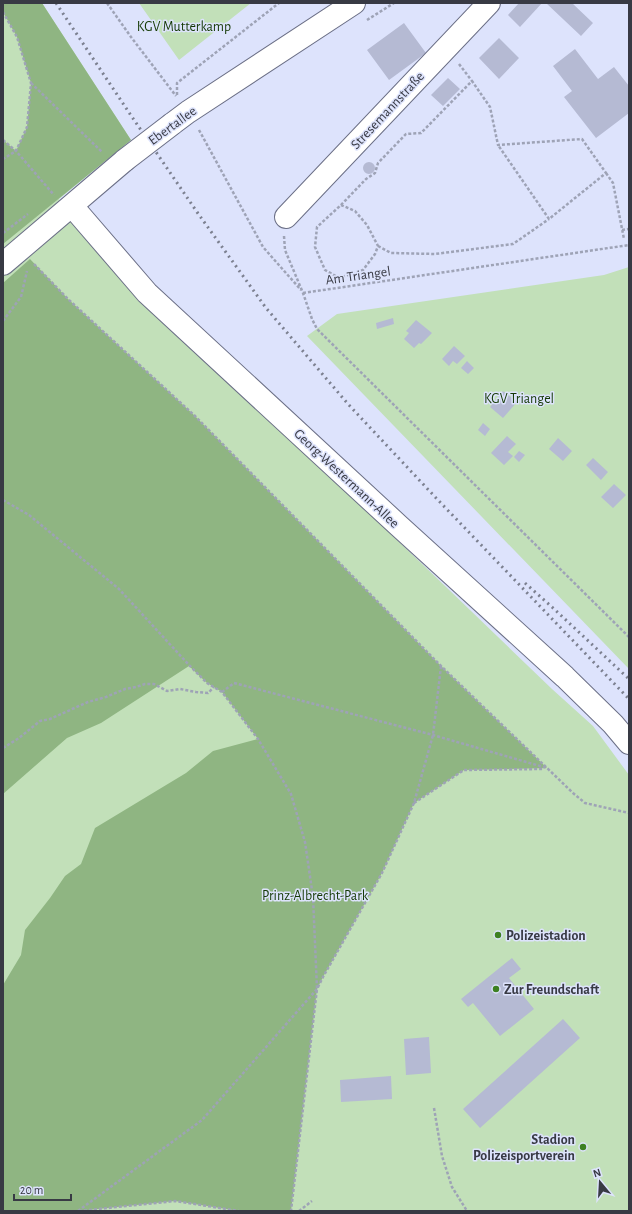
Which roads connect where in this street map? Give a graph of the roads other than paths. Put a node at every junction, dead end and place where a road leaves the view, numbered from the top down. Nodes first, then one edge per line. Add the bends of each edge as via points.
1 (354, 3) edge
2 (489, 3) edge
3 (72, 206) junction
4 (286, 217) dead end
5 (3, 264) edge
6 (629, 743) edge

1 - 3 street, Ebertallee, bridge via 179,111
2 - 4 street, Stresemannstraße
3 - 5 street, Ebertallee
3 - 6 street, Georg-Westermann-Allee via 147,293 565,676

